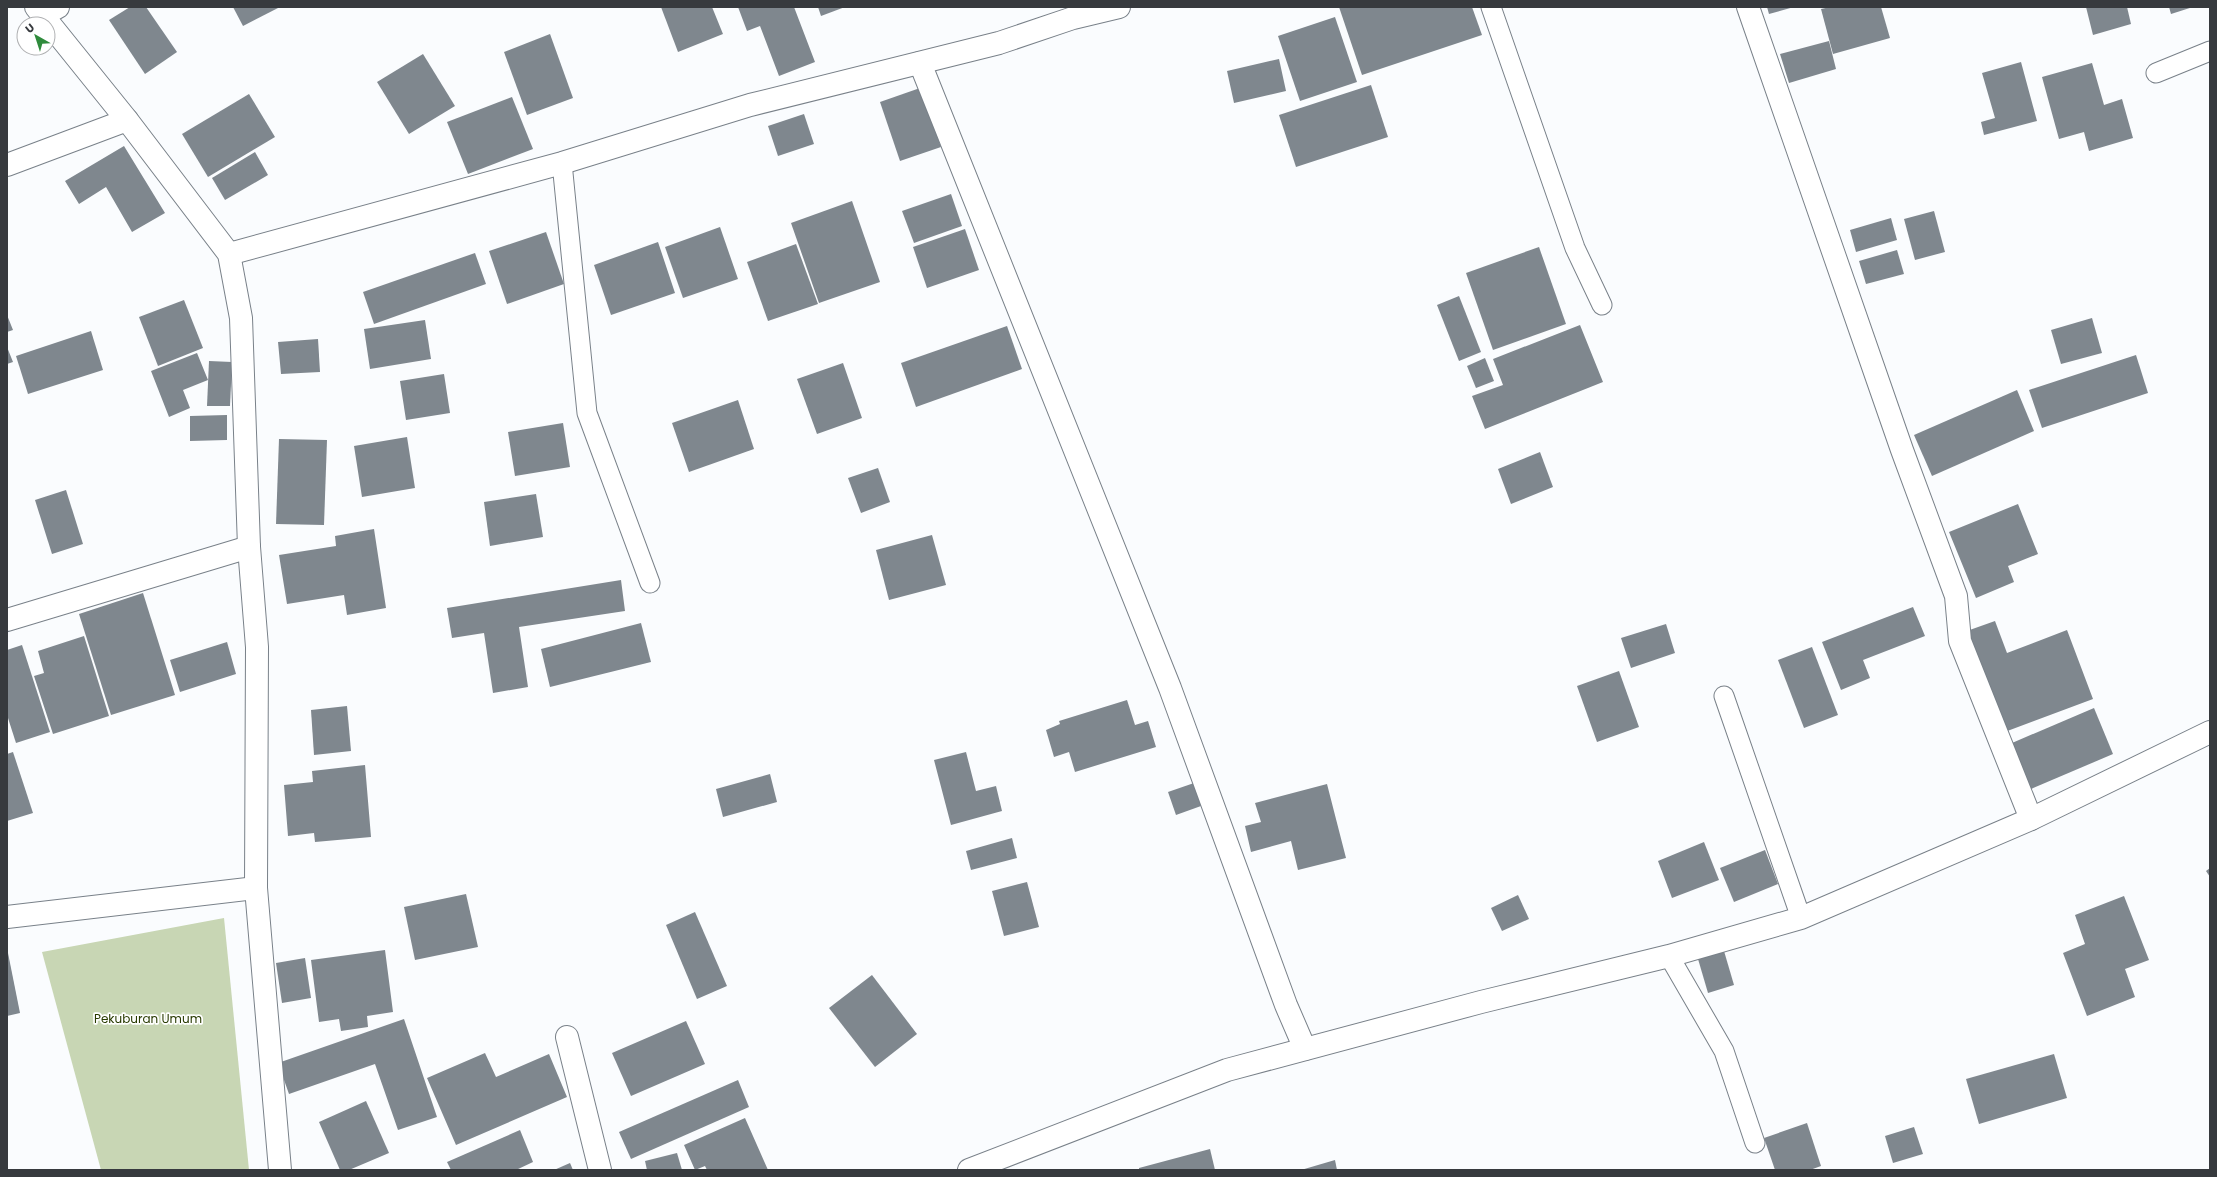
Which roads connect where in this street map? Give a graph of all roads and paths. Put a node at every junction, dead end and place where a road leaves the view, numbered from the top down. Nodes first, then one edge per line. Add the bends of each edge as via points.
1 (1120, 7) edge
2 (1491, 7) edge
3 (1748, 7) edge
4 (46, 10) edge
5 (1072, 12) edge
6 (2210, 51) edge
7 (920, 63) junction
8 (2156, 73) dead end
9 (127, 120) junction
10 (562, 163) junction
11 (7, 165) edge
12 (229, 254) junction
13 (1602, 305) dead end
14 (249, 547) junction
15 (650, 582) dead end
16 (7, 620) edge
17 (1724, 696) dead end
18 (2210, 732) edge
19 (2031, 820) junction
20 (256, 888) junction
21 (7, 918) edge
22 (1801, 918) junction
23 (1669, 956) junction
24 (567, 1037) dead end
25 (1304, 1049) junction
26 (1755, 1143) dead end
27 (280, 1170) edge
28 (600, 1170) edge
29 (969, 1170) edge

1 - 5 street
2 - 13 lane via 1574,248
3 - 19 street via 1902,450 1956,596 1960,641
4 - 9 street
5 - 7 street via 998,43
6 - 8 lane
7 - 10 street via 750,105
7 - 25 street via 1170,688
9 - 11 street
9 - 12 street
10 - 12 street
10 - 15 lane via 587,413
12 - 14 street via 241,318
14 - 16 street
14 - 20 street via 256,646
17 - 22 lane
18 - 19 street
19 - 22 street
20 - 21 street
20 - 27 street
22 - 23 street
23 - 25 street
23 - 26 lane via 1724,1051
24 - 28 street
25 - 29 street via 1227,1070

